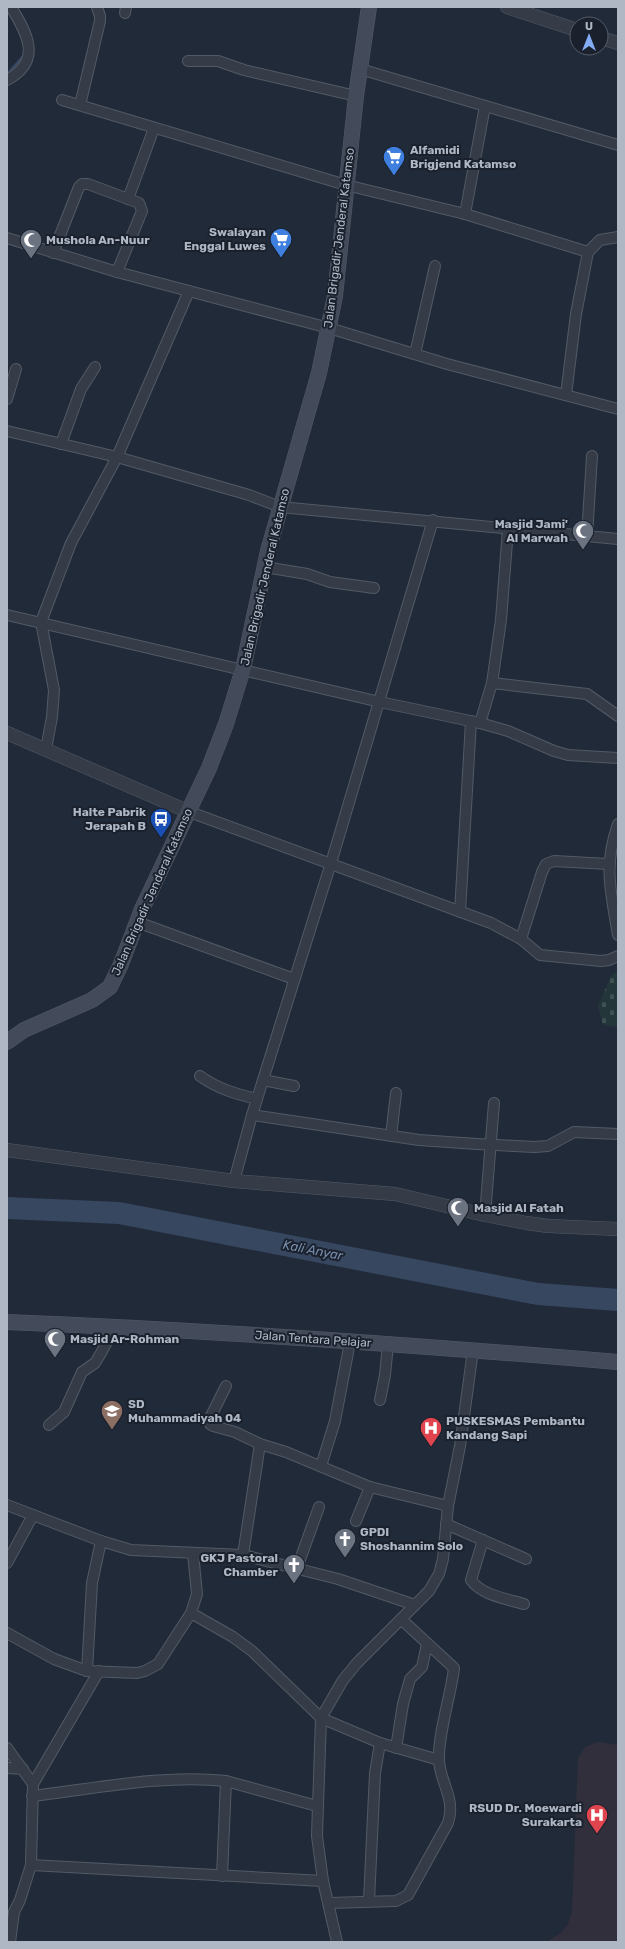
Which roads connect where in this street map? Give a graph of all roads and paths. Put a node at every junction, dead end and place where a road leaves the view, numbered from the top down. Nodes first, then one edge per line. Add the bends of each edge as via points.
1 (10, 7) edge
2 (97, 7) edge
3 (369, 7) edge
4 (507, 7) edge
5 (569, 27) edge
6 (188, 61) dead end
7 (360, 69) junction
8 (7, 80) edge
9 (356, 96) junction
10 (62, 100) dead end
11 (80, 105) junction
12 (485, 106) junction
13 (154, 128) junction
14 (616, 144) edge
15 (346, 185) junction
16 (128, 199) junction
17 (465, 214) junction
18 (618, 237) edge
19 (7, 238) edge
20 (582, 250) junction
21 (53, 253) junction
22 (435, 266) dead end
23 (117, 272) junction
24 (189, 291) junction
25 (330, 328) junction
26 (415, 354) junction
27 (95, 367) dead end
28 (16, 369) dead end
29 (566, 395) junction
30 (7, 399) edge
31 (618, 409) edge
32 (7, 431) edge
33 (61, 444) junction
34 (592, 456) dead end
35 (117, 457) junction
36 (280, 507) junction
37 (434, 520) junction
38 (508, 529) junction
39 (587, 536) junction
40 (618, 539) edge
41 (265, 568) junction
42 (374, 588) dead end
43 (7, 615) edge
44 (41, 622) junction
45 (243, 669) junction
46 (492, 683) junction
47 (380, 702) junction
48 (618, 716) edge
49 (476, 722) junction
50 (7, 733) edge
51 (46, 749) junction
52 (618, 758) edge
53 (187, 811) junction
54 (618, 824) edge
55 (331, 863) junction
56 (608, 864) junction
57 (460, 912) junction
58 (137, 922) junction
59 (618, 936) edge
60 (521, 939) junction
61 (618, 956) edge
62 (294, 979) junction
63 (7, 1042) edge
64 (200, 1076) dead end
65 (263, 1080) junction
66 (294, 1086) dead end
67 (396, 1093) dead end
68 (257, 1100) junction
69 (494, 1103) dead end
70 (252, 1115) junction
71 (618, 1134) edge
72 (391, 1136) junction
73 (491, 1144) junction
74 (7, 1150) edge
75 (234, 1181) junction
76 (485, 1215) junction
77 (618, 1229) edge
78 (7, 1322) edge
79 (111, 1326) junction
80 (350, 1342) junction
81 (388, 1344) junction
82 (474, 1350) junction
83 (618, 1362) edge
84 (226, 1386) dead end
85 (380, 1400) dead end
86 (49, 1425) dead end
87 (260, 1444) junction
88 (321, 1466) junction
89 (370, 1487) junction
90 (7, 1506) edge
91 (448, 1506) junction
92 (319, 1507) dead end
93 (33, 1515) junction
94 (356, 1521) dead end
95 (446, 1524) junction
96 (483, 1540) junction
97 (100, 1541) junction
98 (194, 1553) junction
99 (243, 1555) junction
100 (526, 1559) dead end
101 (7, 1563) edge
102 (298, 1568) junction
103 (524, 1604) dead end
104 (415, 1605) junction
105 (191, 1613) junction
106 (401, 1619) junction
107 (7, 1633) edge
108 (427, 1644) junction
109 (87, 1671) junction
110 (99, 1671) junction
111 (321, 1718) junction
112 (380, 1743) junction
113 (7, 1748) edge
114 (396, 1748) junction
115 (439, 1760) junction
116 (7, 1768) edge
117 (23, 1769) junction
118 (226, 1781) junction
119 (33, 1784) junction
120 (32, 1796) junction
121 (317, 1806) junction
122 (31, 1865) junction
123 (222, 1876) junction
124 (323, 1881) junction
125 (369, 1901) junction
126 (329, 1903) junction
127 (10, 1942) edge
128 (337, 1942) edge

1 - 8 street via 23,28 30,47 20,72
2 - 11 street via 100,21
3 - 7 main road, Jalan Brigadir Jenderal Katamso
4 - 5 street
6 - 9 street via 218,61 244,70
7 - 9 main road, Jalan Brigadir Jenderal Katamso
7 - 12 street
9 - 15 main road, Jalan Brigadir Jenderal Katamso
10 - 11 street
11 - 13 street
12 - 14 street
12 - 17 street
13 - 15 street
13 - 16 street
15 - 17 street
15 - 25 main road, Jalan Brigadir Jenderal Katamso
16 - 21 street via 82,184
16 - 23 street via 139,203 142,211
17 - 20 street
18 - 20 street via 600,240
19 - 21 street
20 - 29 street
21 - 23 street
22 - 26 street
23 - 24 street
24 - 25 street
24 - 35 street
25 - 26 street
25 - 36 main road, Jalan Brigadir Jenderal Katamso
26 - 29 street
27 - 33 street via 81,389
28 - 30 street
29 - 31 street
32 - 33 street
33 - 35 street
34 - 39 street
35 - 36 street via 250,495
35 - 44 street via 71,543
36 - 37 street
36 - 41 main road, Jalan Brigadir Jenderal Katamso
37 - 38 street
37 - 47 street
38 - 39 street
38 - 46 street via 501,620
39 - 40 street
41 - 42 street via 307,574 330,582
41 - 45 main road, Jalan Brigadir Jenderal Katamso
43 - 44 street
44 - 45 street
44 - 51 street via 54,690
45 - 47 street
45 - 53 main road, Jalan Brigadir Jenderal Katamso via 209,768
46 - 48 street via 587,694
46 - 49 street
47 - 49 street
47 - 55 street
49 - 52 street via 508,731 568,755
49 - 57 street
50 - 51 street
51 - 53 street
53 - 55 street
53 - 58 main road, Jalan Brigadir Jenderal Katamso
54 - 56 street via 612,839
55 - 57 street
55 - 62 street
56 - 59 street via 608,881
56 - 60 street via 554,861 546,864
57 - 60 street via 491,923
58 - 62 street
58 - 63 main road, Jalan Brigadir Jenderal Katamso via 114,981 104,992 92,1000 24,1030
60 - 61 street via 540,955 601,960
62 - 65 street
64 - 68 street via 220,1088
65 - 66 street
65 - 68 street
67 - 72 street
68 - 70 street
69 - 73 street
70 - 72 street
70 - 75 street
71 - 73 street via 574,1132 548,1146
72 - 73 street
73 - 76 street
74 - 75 street
75 - 76 street via 395,1194
76 - 77 street via 548,1226
78 - 79 main road, Jalan Tentara Pelajar
79 - 80 main road, Jalan Tentara Pelajar
79 - 86 street via 108,1340 95,1363 82,1372 66,1408
80 - 81 main road, Jalan Tentara Pelajar
80 - 88 street via 335,1421
81 - 82 main road, Jalan Tentara Pelajar
81 - 85 street via 386,1375
82 - 83 main road, Jalan Tentara Pelajar
82 - 91 street
84 - 87 street via 209,1420 210,1424
87 - 88 street
87 - 99 street
88 - 89 street
89 - 91 street
89 - 94 street
90 - 93 street
91 - 95 street
92 - 102 street
93 - 97 street
93 - 101 street
95 - 96 street
95 - 104 street via 439,1574 429,1591
96 - 100 street
96 - 103 street via 471,1580 493,1595
97 - 98 street via 131,1550
97 - 109 street via 92,1583
98 - 99 street
98 - 105 street via 197,1594
99 - 102 street
102 - 104 street
104 - 106 street
105 - 110 street via 153,1668 137,1673
105 - 111 street via 234,1637 252,1651
106 - 108 street
106 - 111 street via 343,1680
107 - 109 street via 54,1659
108 - 114 street via 422,1667 410,1679
108 - 115 street via 454,1668
109 - 110 street
110 - 119 street
111 - 112 street
111 - 121 street
112 - 114 street
112 - 125 street via 375,1773
113 - 117 street
114 - 115 street
115 - 125 street via 451,1802 448,1823 408,1895 396,1901
116 - 117 street
117 - 119 street
118 - 120 street via 159,1781
118 - 121 street
118 - 123 street
119 - 120 street
120 - 122 street
121 - 124 street via 317,1836
122 - 123 street
122 - 127 street via 14,1912
123 - 124 street
124 - 126 street
125 - 126 street
126 - 128 street

